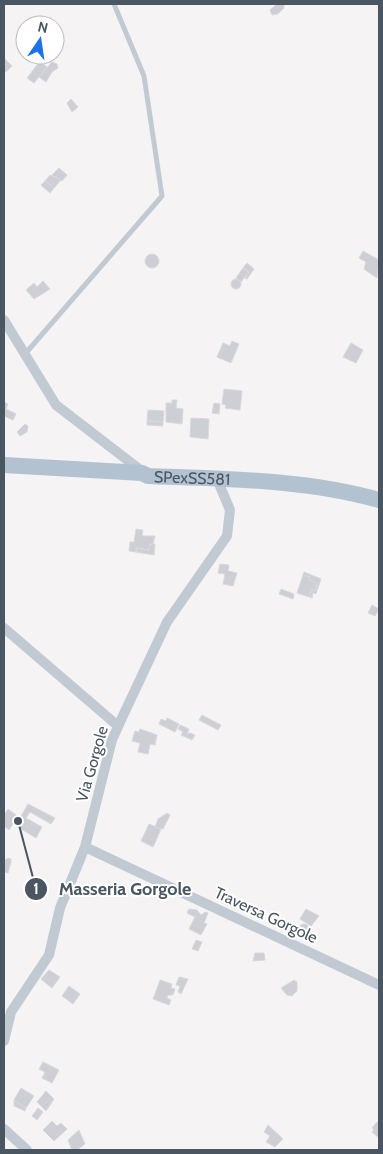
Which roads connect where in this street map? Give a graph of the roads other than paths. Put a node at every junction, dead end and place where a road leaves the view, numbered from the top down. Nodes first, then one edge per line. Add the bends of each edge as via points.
1 (114, 4) edge
2 (4, 320) edge
3 (24, 354) junction
4 (4, 465) edge
5 (148, 476) junction
6 (217, 479) junction
7 (379, 500) edge
8 (4, 628) edge
9 (118, 726) junction
10 (85, 847) junction
11 (379, 985) edge
12 (4, 1041) edge
13 (4, 1129) edge
14 (27, 1150) edge

1 - 3 lane via 144,76 162,196
2 - 3 street
3 - 5 street via 64,413
4 - 5 main road, SPexSS581 via 142,473
5 - 6 main road, SPexSS581
6 - 7 main road, SPexSS581 via 326,486
6 - 9 street, Via Gorgole via 230,510 227,536 166,622
8 - 9 street
9 - 10 street, Via Gorgole
10 - 11 street, Traversa Gorgole
10 - 12 street, Via Gorgole via 60,908 49,955 11,1012
13 - 14 street

